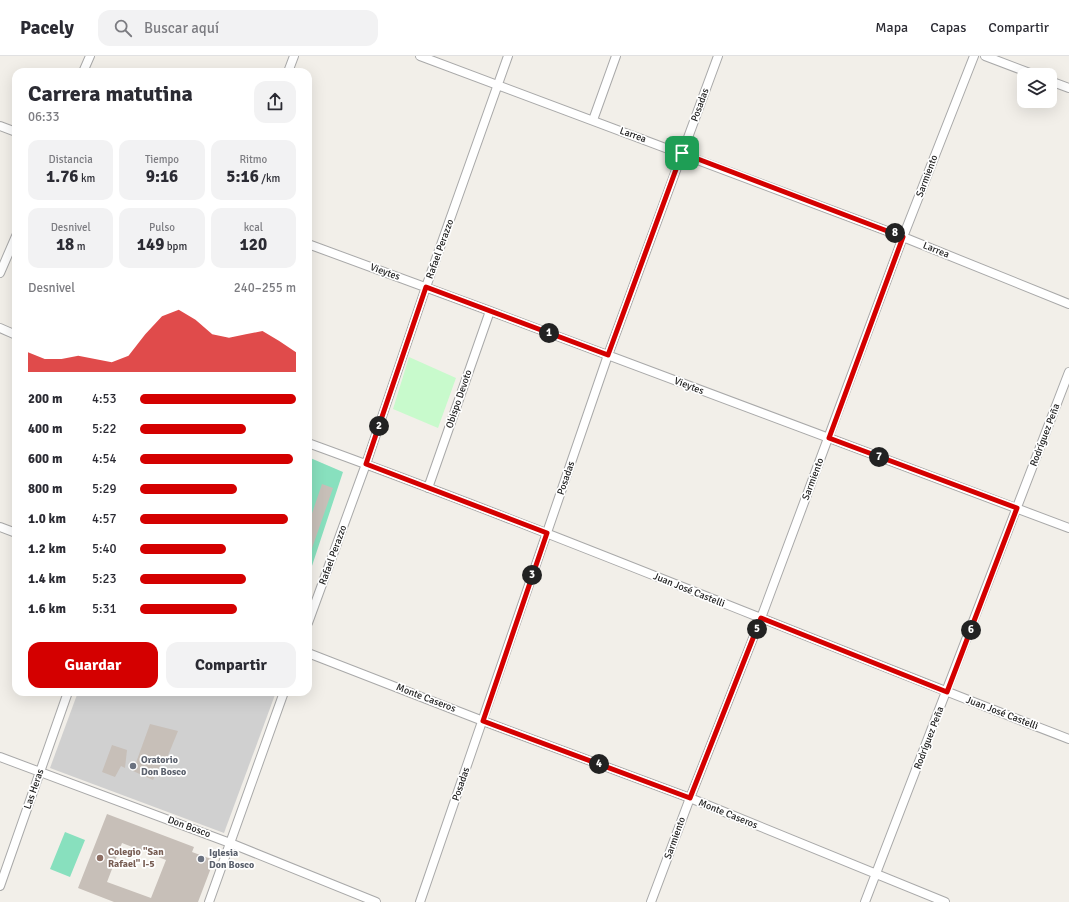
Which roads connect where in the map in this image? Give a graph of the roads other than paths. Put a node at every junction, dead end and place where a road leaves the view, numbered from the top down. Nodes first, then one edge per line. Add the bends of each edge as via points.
1 (90, 56) edge
2 (294, 56) edge
3 (420, 56) edge
4 (508, 56) edge
5 (616, 56) edge
6 (718, 56) edge
7 (974, 56) edge
8 (985, 56) edge
9 (85, 68) edge
10 (290, 68) edge
11 (1017, 68) edge
12 (1057, 84) edge
13 (498, 86) junction
14 (1069, 88) edge
15 (593, 120) junction
16 (0, 126) edge
17 (12, 130) edge
18 (682, 153) junction
19 (903, 237) junction
20 (12, 245) edge
21 (312, 245) edge
22 (0, 273) edge
23 (426, 287) junction
24 (1069, 304) edge
25 (490, 311) junction
26 (0, 328) edge
27 (12, 332) edge
28 (608, 355) junction
29 (1069, 372) edge
30 (829, 438) junction
31 (312, 444) edge
32 (366, 464) junction
33 (428, 488) junction
34 (1017, 508) junction
35 (0, 527) edge
36 (1069, 528) edge
37 (12, 532) edge
38 (547, 533) junction
39 (312, 612) edge
40 (761, 618) junction
41 (312, 655) edge
42 (947, 692) junction
43 (67, 696) edge
44 (283, 696) edge
45 (483, 721) junction
46 (1069, 739) edge
47 (0, 757) edge
48 (40, 772) junction
49 (690, 798) junction
50 (230, 843) junction
51 (876, 874) junction
52 (0, 886) edge
53 (209, 902) edge
54 (376, 902) edge
55 (420, 902) edge
56 (651, 902) edge
57 (865, 902) edge
58 (945, 902) edge

1 - 9 street
2 - 10 street
3 - 13 street, Larrea
4 - 13 street, Rafael Perazzo
5 - 15 street
6 - 18 street, Posadas
7 - 19 street, Sarmiento
8 - 11 street
12 - 14 street
13 - 15 street, Larrea
13 - 23 street, Rafael Perazzo
15 - 18 street, Larrea
16 - 17 street
18 - 19 street, Larrea
18 - 28 street, Posadas
19 - 24 street, Larrea
19 - 30 street, Sarmiento
20 - 22 street
21 - 23 street, Vieytes
23 - 25 street, Vieytes
23 - 32 street, Rafael Perazzo
25 - 28 street, Vieytes
25 - 33 street, Obispo Devoto
26 - 27 street
28 - 30 street, Vieytes
28 - 38 street, Posadas
29 - 34 street, Rodríguez Peña
30 - 34 street, Vieytes
30 - 40 street, Sarmiento
31 - 32 street, Juan José Castelli
32 - 33 street, Juan José Castelli
32 - 39 street, Rafael Perazzo
33 - 38 street, Juan José Castelli
34 - 36 street, Vieytes
34 - 42 street, Rodríguez Peña
35 - 37 street
38 - 40 street, Juan José Castelli
38 - 45 street, Posadas
40 - 42 street, Juan José Castelli
40 - 49 street, Sarmiento
41 - 45 street, Monte Caseros
42 - 46 street, Juan José Castelli
42 - 51 street, Rodríguez Peña
43 - 48 street, Las Heras
44 - 50 street
45 - 49 street, Monte Caseros
45 - 55 street, Posadas
47 - 48 street, Don Bosco
48 - 50 street, Don Bosco
48 - 52 street, Las Heras
49 - 51 street, Monte Caseros
49 - 56 street, Sarmiento
50 - 53 street
50 - 54 street, Don Bosco
51 - 57 street, Rodríguez Peña
51 - 58 street, Monte Caseros

